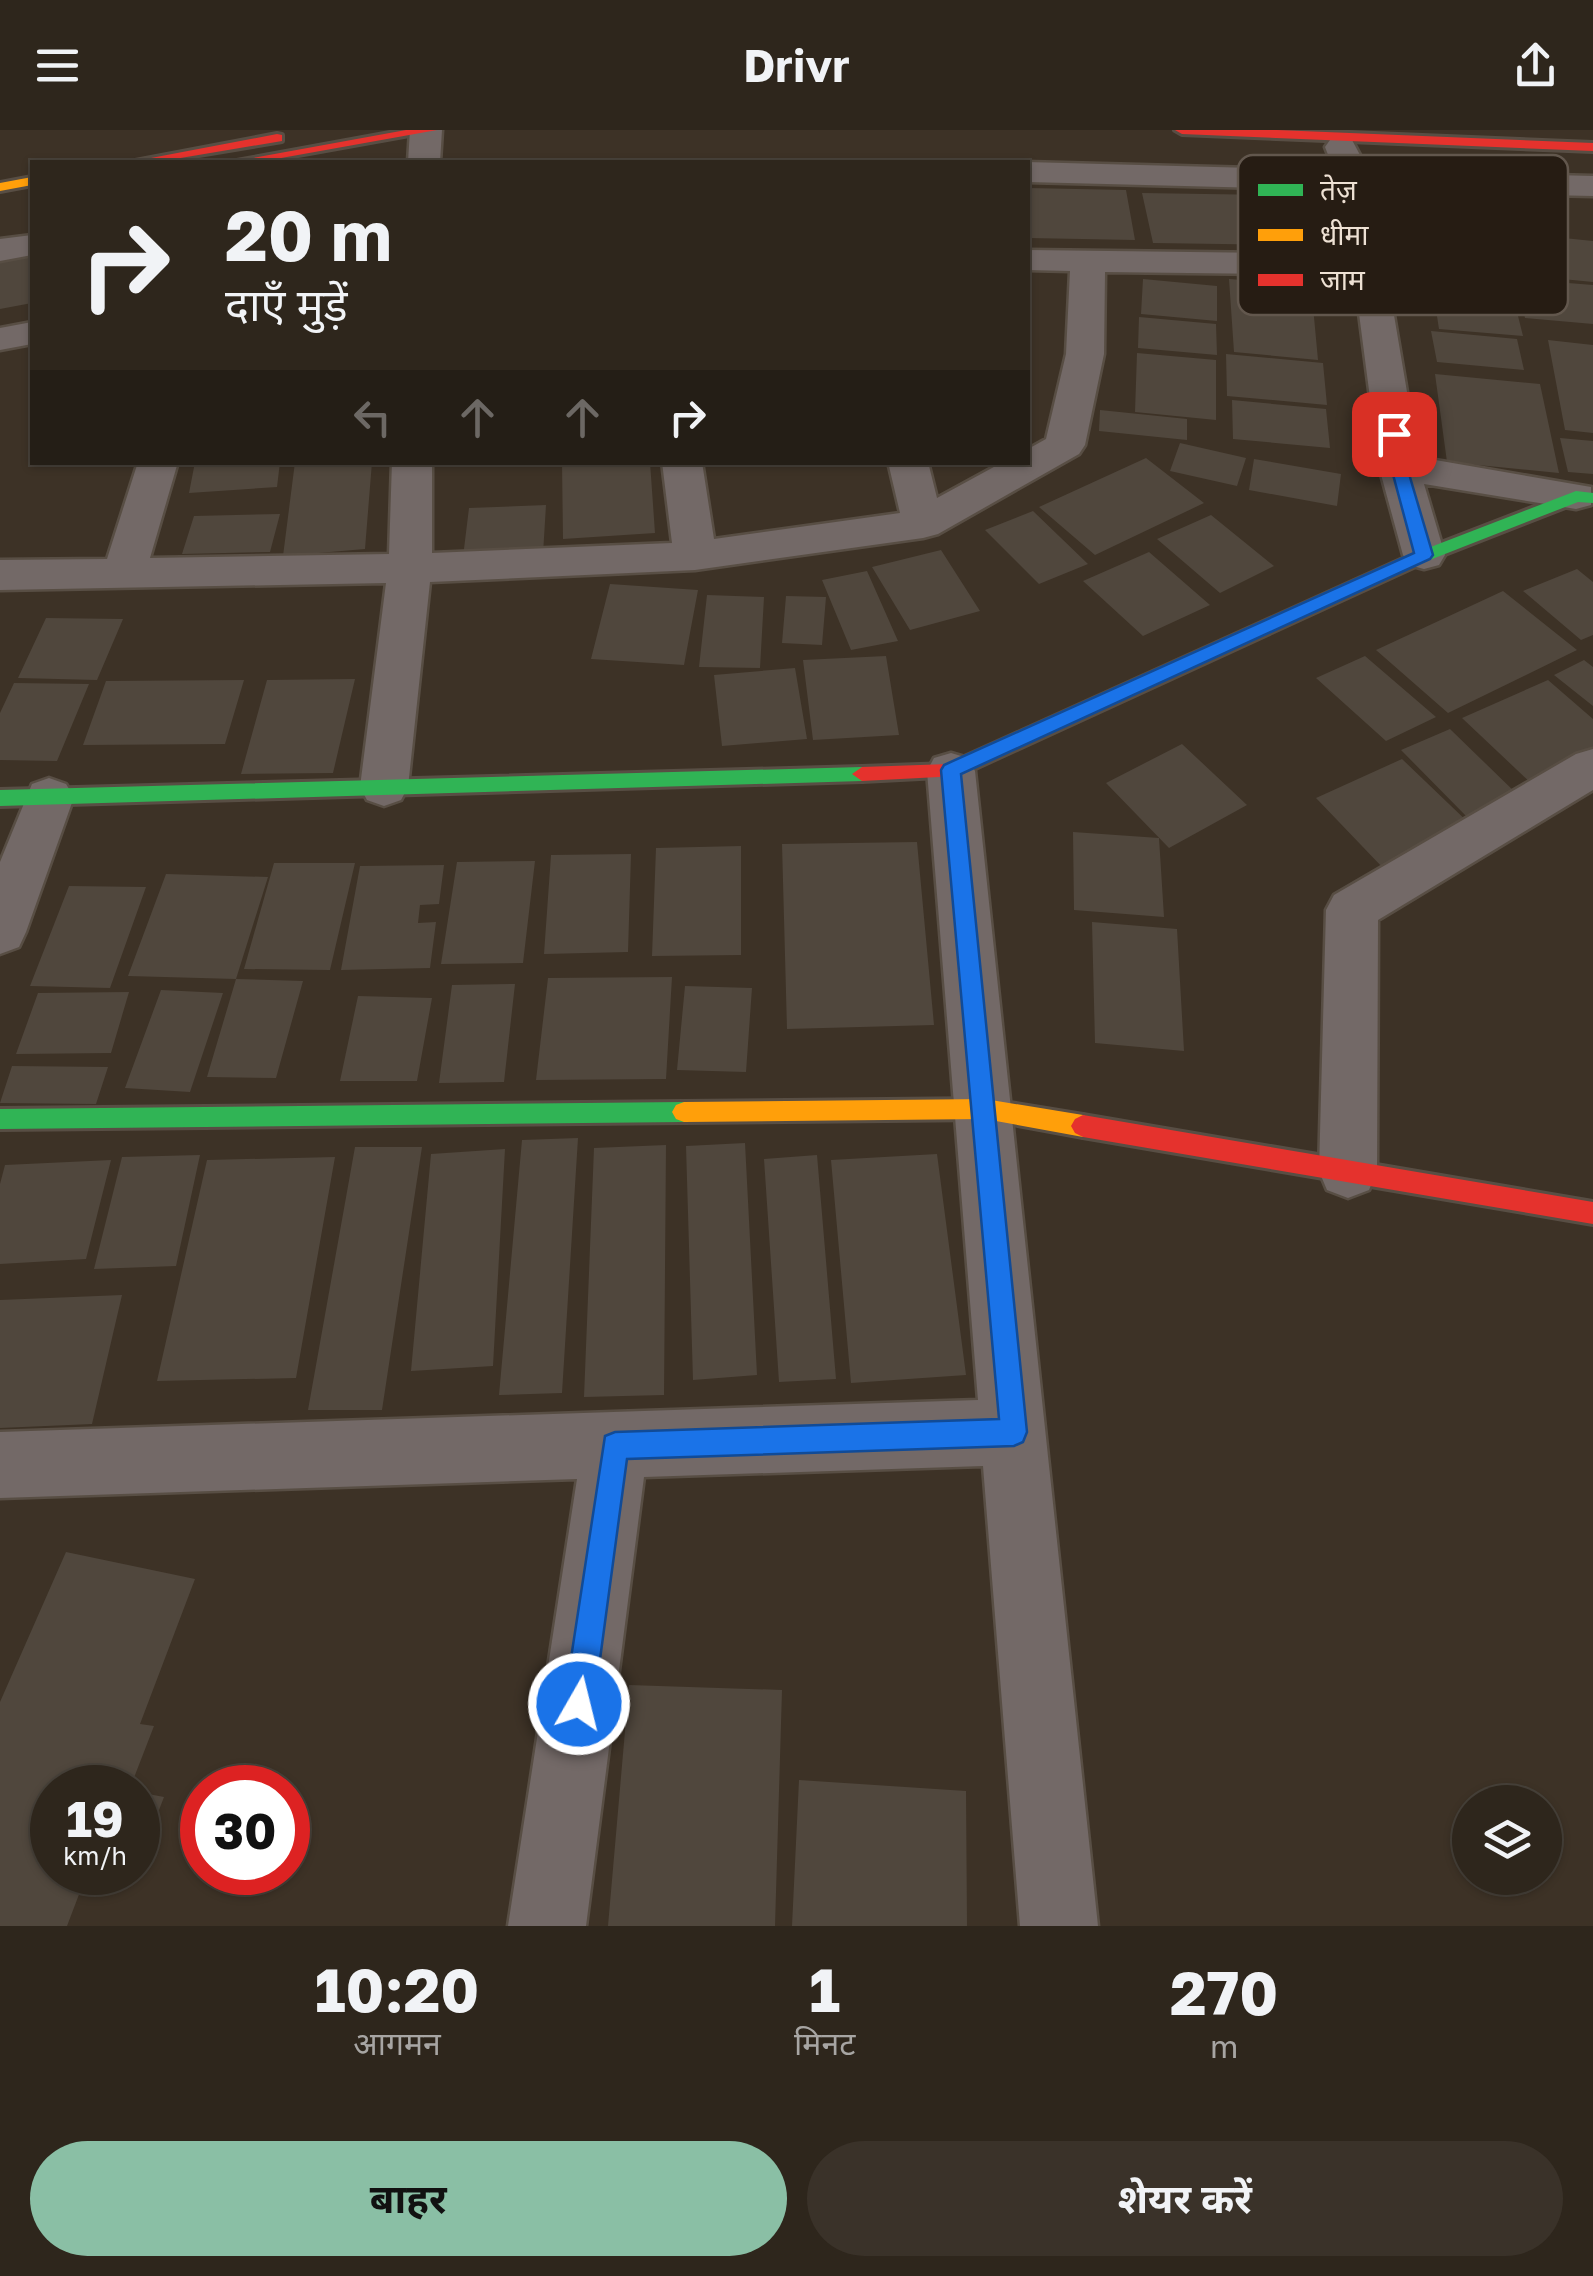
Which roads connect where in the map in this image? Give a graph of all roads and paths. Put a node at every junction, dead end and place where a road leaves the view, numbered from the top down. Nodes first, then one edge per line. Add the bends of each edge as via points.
1 (321, 130) edge
2 (428, 130) edge
3 (1182, 130) edge
4 (1334, 136) junction
5 (1591, 149) edge
6 (1343, 155) edge
7 (148, 160) edge
8 (250, 160) edge
9 (424, 160) edge
10 (1030, 172) edge
11 (1238, 175) edge
12 (30, 181) edge
13 (1568, 185) edge
14 (1593, 186) edge
15 (0, 187) edge
16 (30, 198) edge
17 (0, 203) edge
18 (30, 244) edge
19 (0, 250) edge
20 (1030, 260) edge
21 (1088, 260) junction
22 (1238, 263) edge
23 (1377, 315) edge
24 (30, 333) edge
25 (0, 339) edge
26 (1030, 464) edge
27 (157, 465) edge
28 (412, 465) edge
29 (682, 465) edge
30 (909, 465) edge
31 (1029, 465) edge
32 (1399, 467) junction
33 (1584, 497) edge
34 (923, 524) junction
35 (1424, 555) junction
36 (695, 556) junction
37 (410, 568) junction
38 (125, 571) junction
39 (0, 575) edge
40 (1593, 766) edge
41 (951, 770) junction
42 (384, 787) junction
43 (24, 797) edge
44 (0, 932) edge
45 (985, 1108) junction
46 (0, 1119) edge
47 (1348, 1171) junction
48 (1593, 1213) edge
49 (1014, 1432) junction
50 (615, 1446) junction
51 (0, 1466) edge
52 (548, 1926) edge
53 (1058, 1926) edge

1 - 7 street
2 - 8 street
2 - 9 street
3 - 4 street
4 - 5 street
4 - 6 street
10 - 11 street
12 - 15 street
13 - 14 street
16 - 17 street
18 - 19 street
20 - 21 street
21 - 22 street
21 - 26 street via 1085,354 1065,445
23 - 32 street
24 - 25 street
27 - 38 street
28 - 37 street
29 - 36 street
30 - 34 street
31 - 34 street
32 - 33 street
32 - 35 street
33 - 35 street
34 - 36 street
35 - 41 street
36 - 37 street
37 - 38 street
37 - 42 street
38 - 39 street
40 - 47 street via 1352,910
41 - 42 street
41 - 45 street
42 - 43 street
43 - 44 street
45 - 46 street
45 - 47 street
45 - 49 street
47 - 48 street
49 - 50 street
49 - 53 street
50 - 51 street
50 - 52 street

